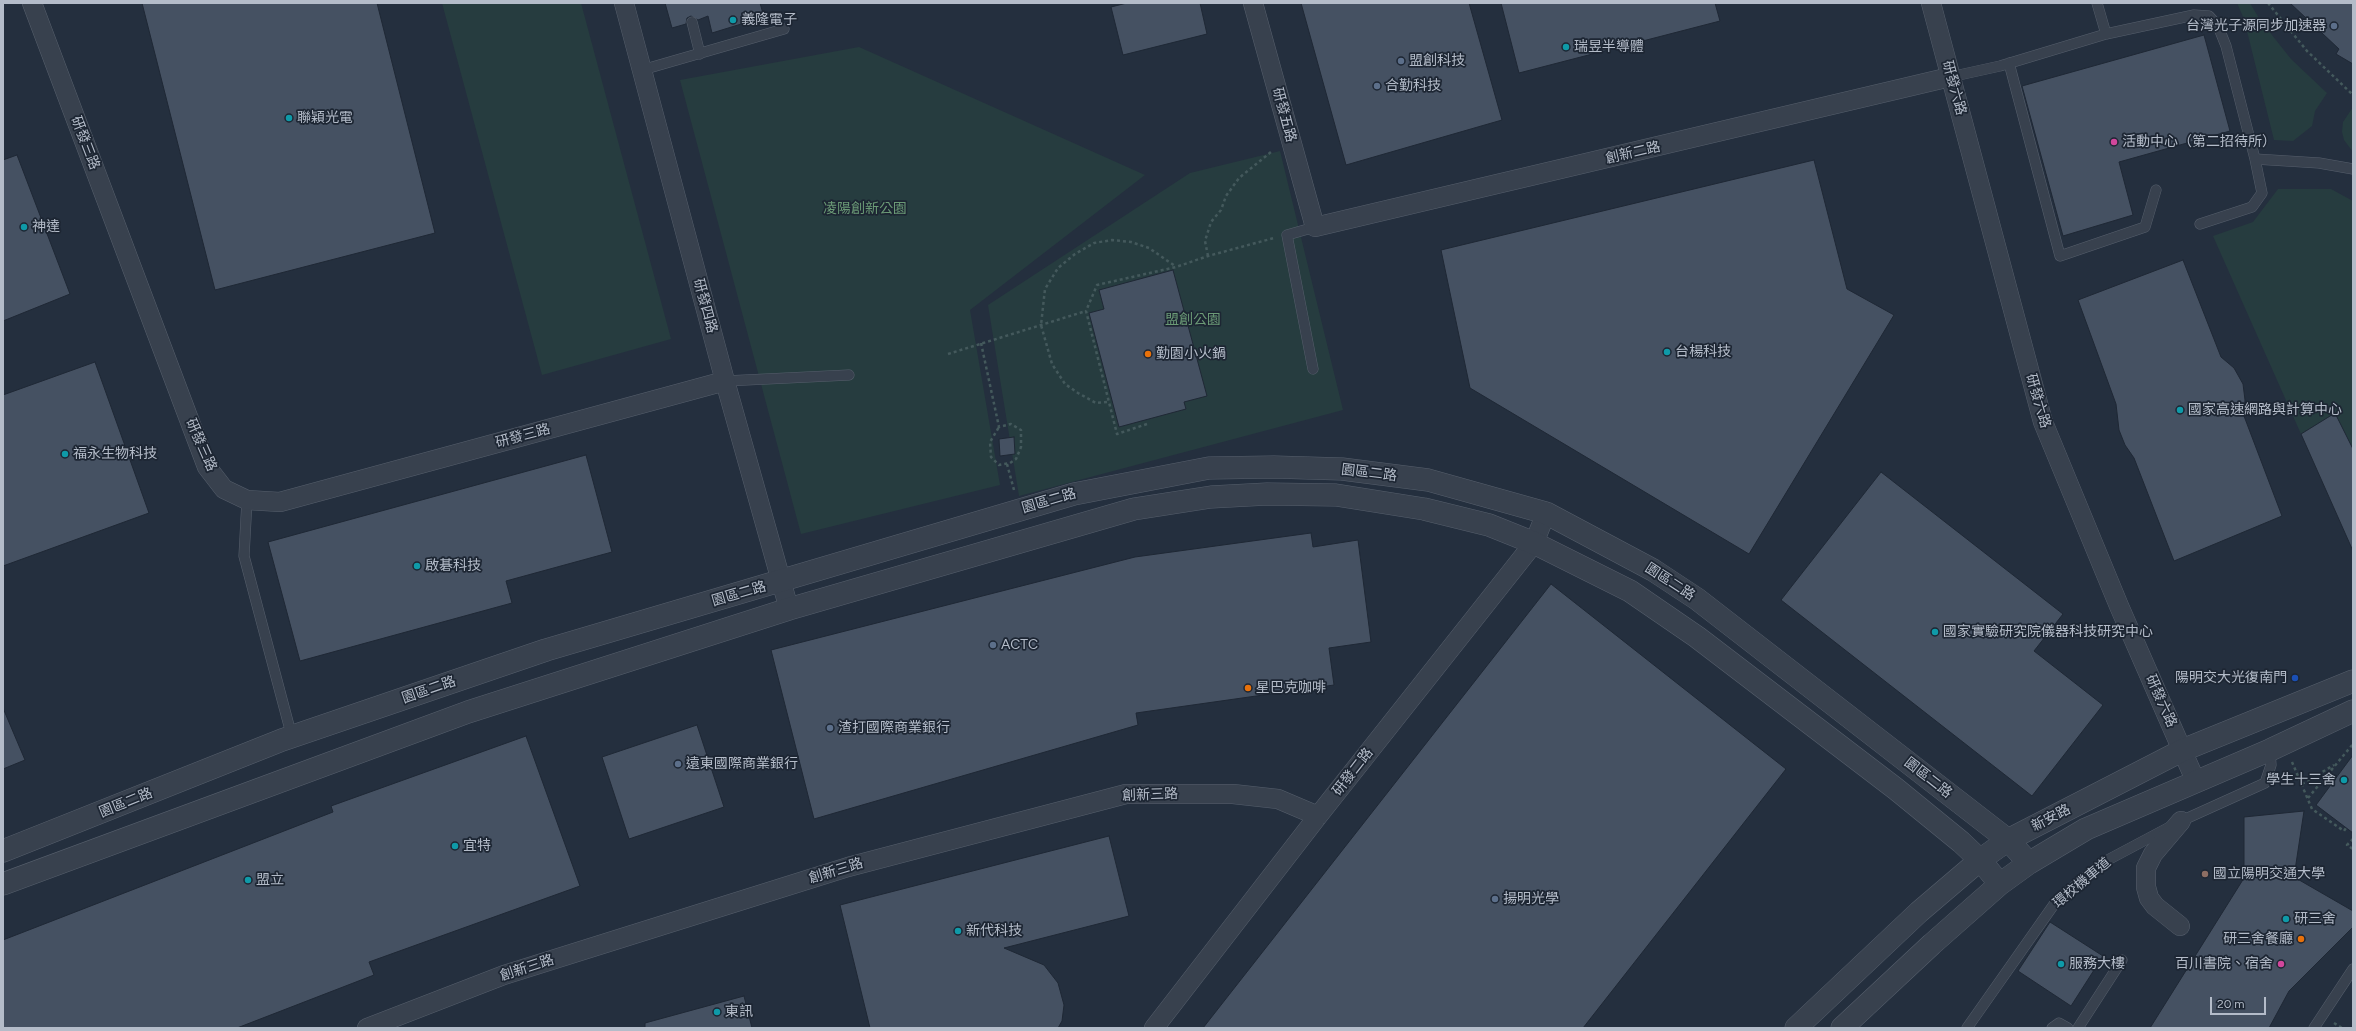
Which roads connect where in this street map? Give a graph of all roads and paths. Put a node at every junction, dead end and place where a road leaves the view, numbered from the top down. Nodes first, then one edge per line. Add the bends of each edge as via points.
1 (32, 3) edge
2 (624, 3) edge
3 (1253, 3) edge
4 (1931, 3) edge
5 (2097, 3) edge
6 (2268, 3) edge
7 (692, 22) dead end
8 (784, 29) dead end
9 (2106, 34) junction
10 (700, 54) junction
11 (2009, 63) junction
12 (642, 70) junction
13 (1950, 77) junction
14 (2352, 94) edge
15 (1271, 152) dead end
16 (2254, 159) junction
17 (2353, 169) edge
18 (2156, 190) dead end
19 (2200, 224) dead end
20 (1314, 227) junction
21 (1286, 235) junction
22 (1208, 256) junction
23 (1176, 267) junction
24 (1086, 311) junction
25 (1041, 325) junction
26 (981, 343) junction
27 (948, 354) dead end
28 (1313, 369) dead end
29 (849, 375) dead end
30 (725, 381) junction
31 (1107, 402) junction
32 (1147, 424) dead end
33 (999, 427) junction
34 (1007, 464) junction
35 (1014, 490) dead end
36 (247, 500) junction
37 (1546, 513) junction
38 (1534, 544) junction
39 (782, 581) junction
40 (789, 609) junction
41 (2353, 682) edge
42 (2353, 711) edge
43 (292, 737) junction
44 (2353, 744) edge
45 (2183, 750) junction
46 (2270, 750) junction
47 (2291, 760) dead end
48 (2337, 763) junction
49 (2196, 782) junction
50 (2302, 784) junction
51 (2308, 798) junction
52 (1318, 816) junction
53 (2181, 821) junction
54 (2346, 828) dead end
55 (2353, 839) edge
56 (2008, 840) junction
57 (2353, 849) edge
58 (3, 851) edge
59 (1980, 860) junction
60 (2029, 863) junction
61 (3, 884) edge
62 (2000, 884) junction
63 (2180, 926) dead end
64 (2122, 960) dead end
65 (2353, 969) edge
66 (367, 1028) edge
67 (1154, 1028) edge
68 (1796, 1028) edge
69 (1842, 1028) edge
70 (1967, 1028) edge
71 (2052, 1028) edge
72 (2068, 1028) edge
73 (2078, 1028) edge
74 (2314, 1028) edge

1 - 36 street, 研發三路 via 207,467 224,490
2 - 12 street, 研發四路
3 - 20 street, 研發五路
4 - 13 street, 研發六路
5 - 9 lane
6 - 14 path via 2307,51
7 - 10 lane
8 - 10 lane
9 - 11 lane
9 - 16 lane via 2194,15 2209,16 2218,26 2226,46
10 - 12 lane
11 - 13 lane
11 - 18 lane via 2060,256 2145,227
12 - 30 street, 研發四路
13 - 20 street, 創新二路
13 - 45 street, 研發六路 via 2043,422 2119,606
15 - 22 path via 1239,178 1226,196 1221,210 1211,222 1205,241
16 - 17 lane via 2319,162
16 - 19 lane via 2262,192 2252,207
20 - 21 lane
21 - 22 path
21 - 28 lane
22 - 23 path
23 - 24 path via 1097,285
23 - 25 path via 1157,252 1131,242 1112,240 1094,243 1058,268 1045,289
24 - 25 path
24 - 31 path
25 - 26 path
25 - 31 path via 1052,364 1065,384 1096,403
26 - 27 path
26 - 33 path
29 - 30 lane
30 - 36 street, 研發三路 via 280,502
30 - 39 street, 研發四路
31 - 32 path via 1117,434
33 - 34 path via 990,442 991,457 999,465
33 - 34 path via 1010,424 1021,430 1021,447 1016,459
34 - 35 path
36 - 43 lane via 244,556
37 - 38 street, 研發二路
37 - 39 street, 園區二路 via 1420,479 1342,469 1209,468 1074,494
37 - 56 street, 園區二路 via 1653,570 1697,599
38 - 40 street, 園區二路 via 1489,525 1446,514 1336,495 1268,494 1211,497 1134,509
38 - 52 street, 研發二路
38 - 59 street, 園區二路 via 1630,591 1697,637 1896,788
39 - 40 street, 研發四路
39 - 43 street, 園區二路 via 546,650
40 - 61 street, 園區二路 via 468,712
41 - 45 street, 新安路
42 - 46 street, 新安路
43 - 58 street, 園區二路
44 - 48 path
45 - 49 street, 研發六路
45 - 56 street, 新安路
46 - 49 street, 新安路
46 - 53 lane, 環校機車道 via 2271,765 2265,783
47 - 50 path
48 - 50 path
48 - 51 path
49 - 60 street, 新安路 via 2086,829
50 - 51 path
51 - 54 path via 2312,810 2344,831
52 - 66 street, 創新三路 via 1271,798 1233,794 1126,794 848,867 504,975
52 - 67 street, 研發二路
53 - 63 street via 2153,854 2146,868 2149,898
53 - 70 lane, 環校機車道 via 2102,863 2055,903
55 - 57 path via 2347,845
56 - 59 street, 新安路
56 - 60 street, 園區二路
59 - 62 street, 園區二路
59 - 68 street, 新安路 via 1920,912
60 - 62 street, 新安路
62 - 69 street, 新安路
64 - 73 lane
65 - 74 lane
71 - 72 lane via 2059,1023

